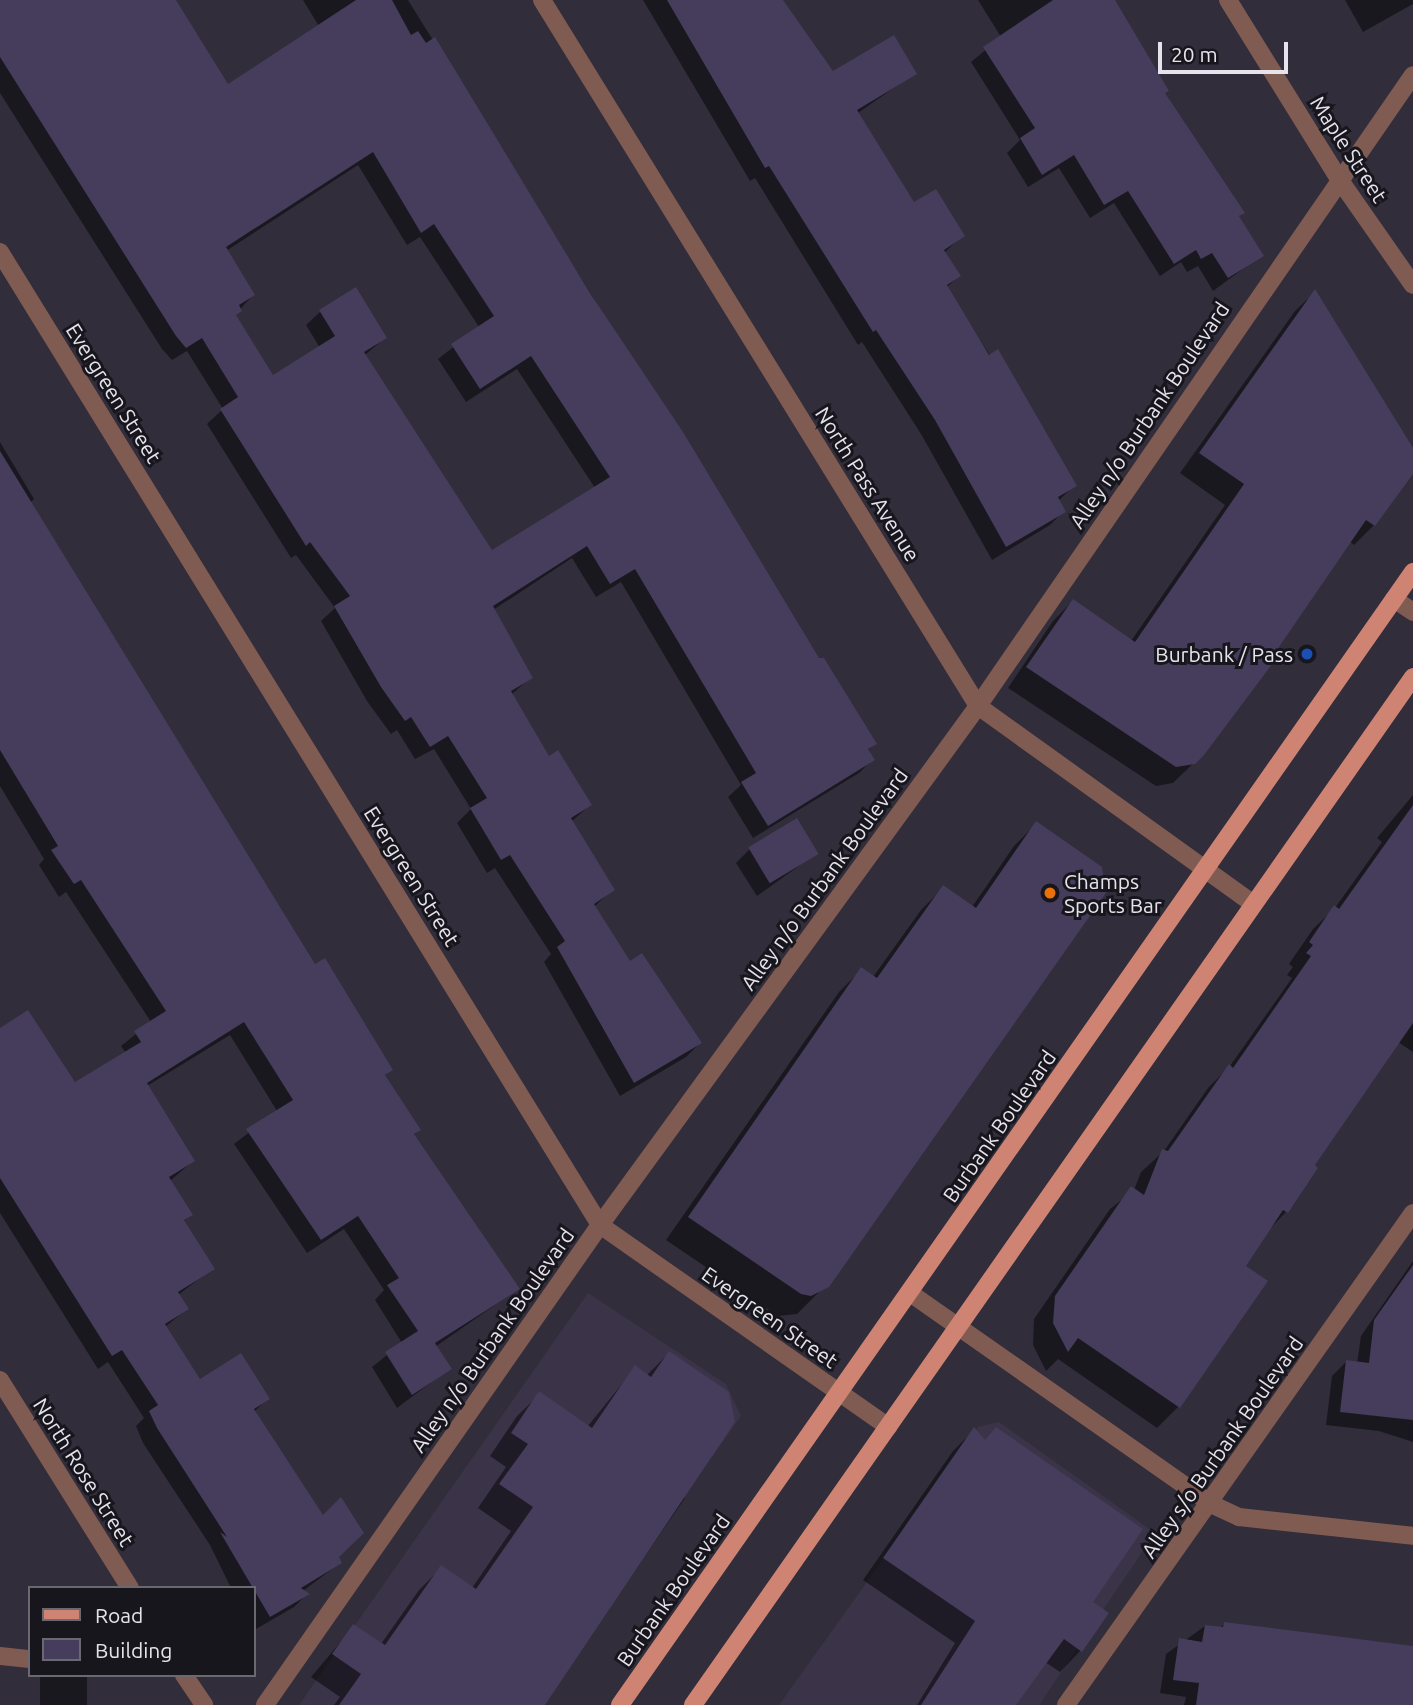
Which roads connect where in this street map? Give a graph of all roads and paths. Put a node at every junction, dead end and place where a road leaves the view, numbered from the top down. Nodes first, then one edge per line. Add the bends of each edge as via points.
1 (542, 0) edge
2 (1228, 0) edge
3 (1413, 75) edge
4 (1339, 180) junction
5 (0, 252) edge
6 (1413, 285) edge
7 (1413, 572) edge
8 (1394, 599) junction
9 (1413, 612) edge
10 (1413, 677) edge
11 (978, 706) junction
12 (1206, 868) junction
13 (1251, 902) junction
14 (1413, 1213) edge
15 (600, 1225) junction
16 (910, 1293) junction
17 (959, 1326) junction
18 (0, 1380) edge
19 (839, 1393) junction
20 (888, 1427) junction
21 (1211, 1504) junction
22 (1413, 1536) edge
23 (129, 1586) edge
24 (0, 1656) edge
25 (28, 1659) edge
26 (185, 1677) edge
27 (204, 1705) edge
28 (265, 1705) edge
29 (620, 1705) edge
30 (693, 1705) edge
31 (1066, 1705) edge

1 - 11 street, North Pass Avenue
2 - 4 street, Maple Street
3 - 4 street, Alley n/o Burbank Boulevard
4 - 6 street, Maple Street
4 - 11 street, Alley n/o Burbank Boulevard
5 - 15 street, Evergreen Street
7 - 8 main road, Burbank Boulevard
8 - 9 street
8 - 12 main road, Burbank Boulevard
10 - 13 main road
11 - 12 street, North Pass Avenue
11 - 15 street, Alley n/o Burbank Boulevard
12 - 13 street, North Pass Avenue
12 - 16 main road, Burbank Boulevard
13 - 17 main road
14 - 21 street, Alley s/o Burbank Boulevard
15 - 19 street, Evergreen Street
15 - 28 street, Alley n/o Burbank Boulevard
16 - 17 street
16 - 19 main road, Burbank Boulevard
17 - 20 main road
17 - 21 street
18 - 23 street, North Rose Street
19 - 20 street, Evergreen Street
19 - 29 main road, Burbank Boulevard
20 - 30 main road
21 - 22 street via 1239,1517
21 - 31 street, Alley s/o Burbank Boulevard
24 - 25 street
26 - 27 street

